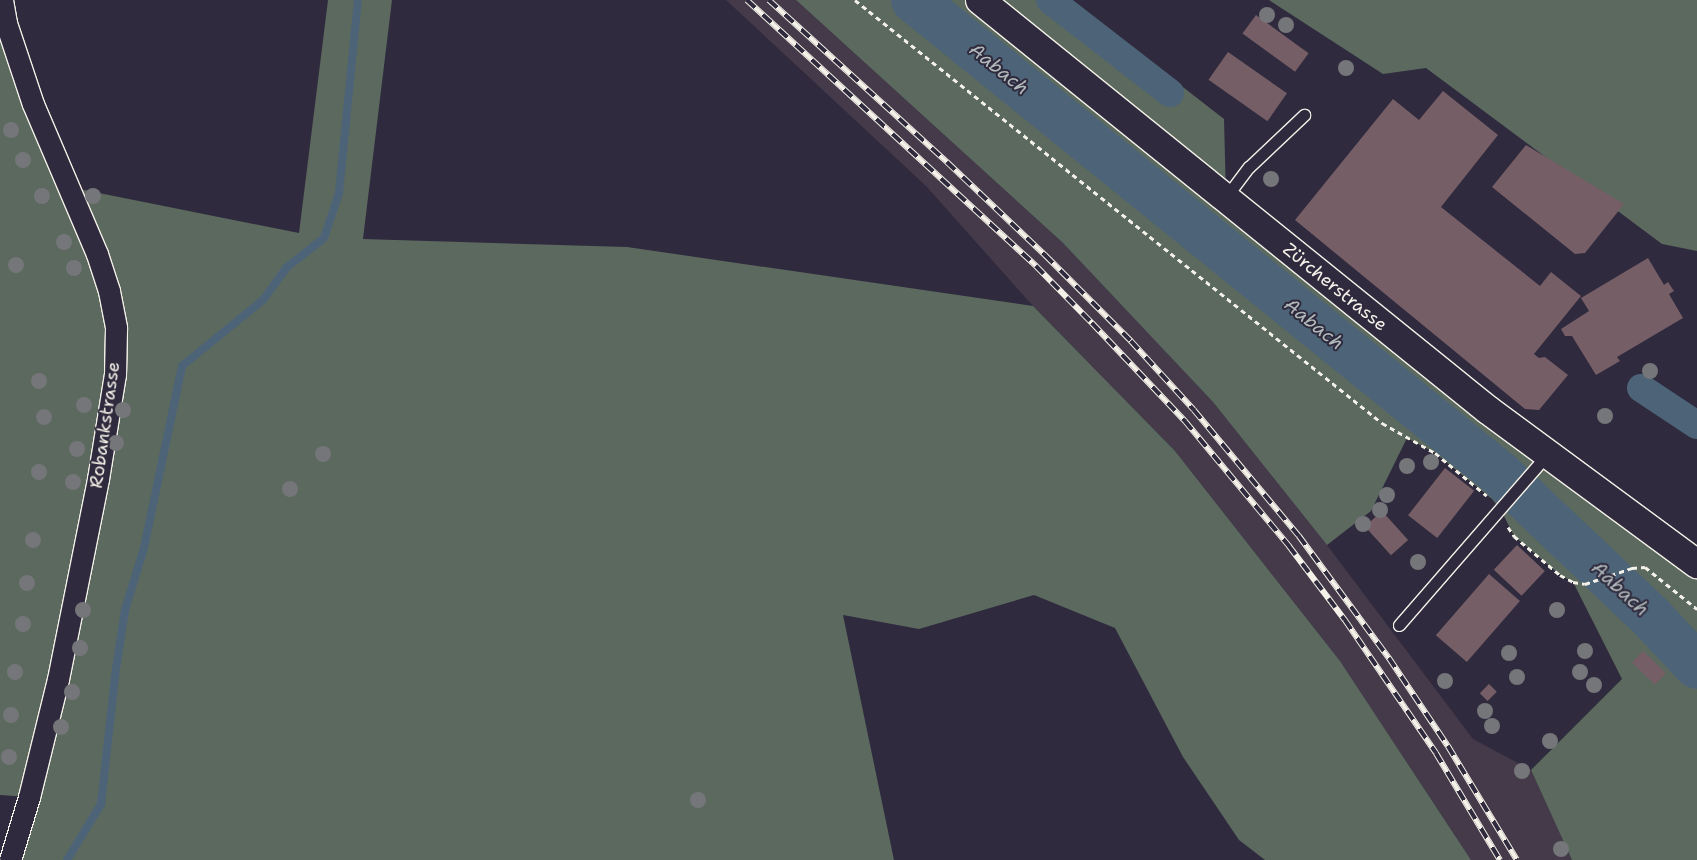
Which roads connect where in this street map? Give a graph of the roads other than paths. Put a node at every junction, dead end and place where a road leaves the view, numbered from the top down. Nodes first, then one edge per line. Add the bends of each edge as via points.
1 (2, 0) edge
2 (980, 0) edge
3 (1304, 115) dead end
4 (1226, 197) junction
5 (1547, 455) junction
6 (1697, 564) edge
7 (1399, 625) dead end
8 (10, 860) edge

1 - 8 street, Robankstrasse via 6,23 33,104 97,254 116,328 115,374 93,507 58,679
2 - 4 main road, Zürcherstrasse
3 - 4 lane via 1249,167
4 - 5 main road, Zürcherstrasse
5 - 6 main road, Zürcherstrasse
5 - 7 lane

